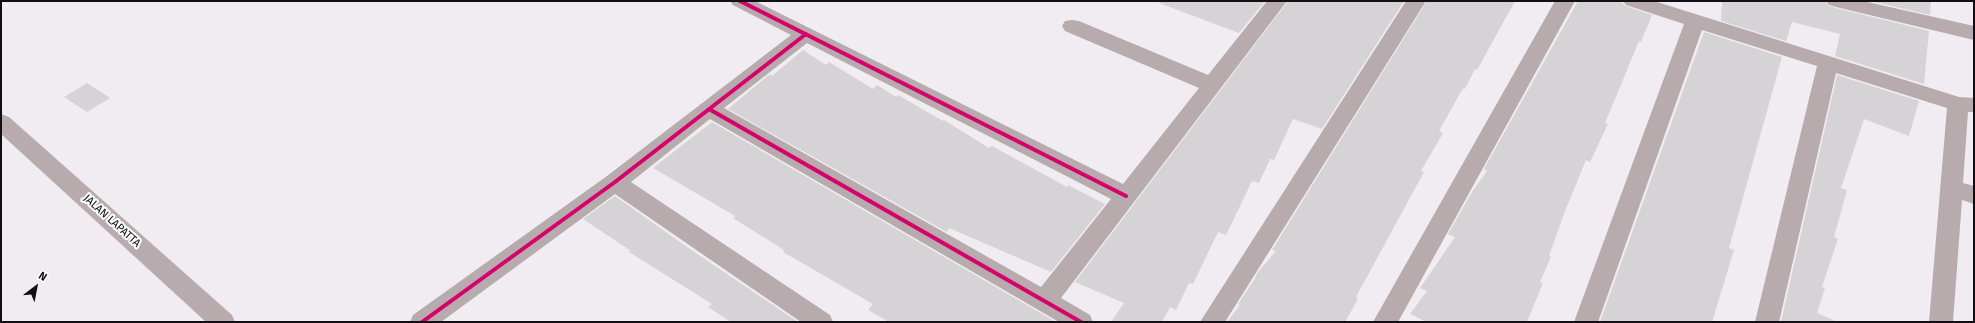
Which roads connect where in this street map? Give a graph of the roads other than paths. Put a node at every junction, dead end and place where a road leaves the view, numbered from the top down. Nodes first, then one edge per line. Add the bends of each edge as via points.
1 (740, 1) edge
2 (1277, 1) edge
3 (1416, 1) edge
4 (1565, 1) edge
5 (1633, 1) edge
6 (1836, 1) edge
7 (1695, 21) junction
8 (1072, 26) dead end
9 (1974, 33) edge
10 (806, 34) junction
11 (1828, 63) junction
12 (1212, 85) junction
13 (1966, 105) edge
14 (709, 109) junction
15 (2, 124) edge
16 (615, 182) junction
17 (1952, 188) junction
18 (1974, 195) edge
19 (1126, 196) junction
20 (1045, 301) junction
21 (222, 322) edge
22 (422, 322) edge
23 (821, 322) edge
24 (1080, 322) edge
25 (1212, 322) edge
26 (1385, 322) edge
27 (1586, 322) edge
28 (1767, 322) edge
29 (1941, 322) edge

1 - 10 street
2 - 12 street
3 - 25 street
4 - 26 street
5 - 7 street
6 - 9 street
7 - 11 street
7 - 27 street
8 - 12 street
10 - 14 street
10 - 19 street
11 - 13 street
11 - 28 street
12 - 19 street
13 - 17 street
14 - 16 street
14 - 20 street
15 - 21 street, JALAN LAPATTA
16 - 22 street
16 - 23 street
17 - 18 street
17 - 29 street
19 - 20 street
20 - 24 street

